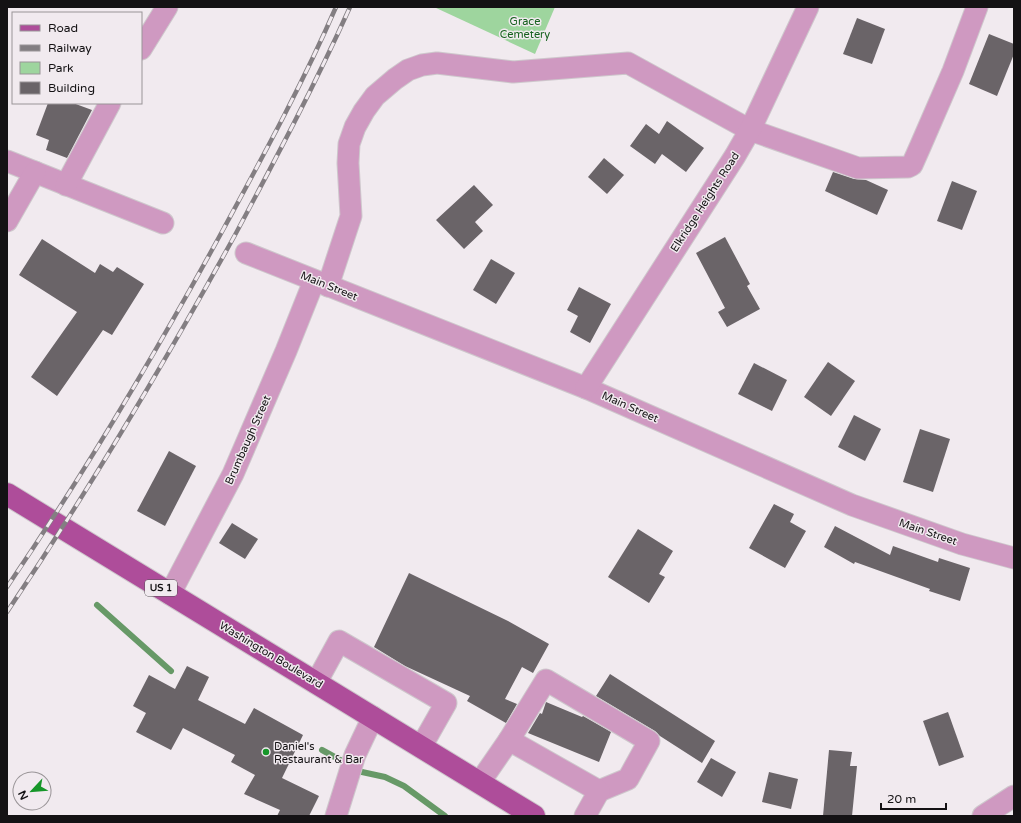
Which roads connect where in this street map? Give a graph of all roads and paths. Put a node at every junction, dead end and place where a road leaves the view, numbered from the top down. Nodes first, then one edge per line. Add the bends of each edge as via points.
1 (167, 7) edge
2 (808, 7) edge
3 (977, 7) edge
4 (142, 47) edge
5 (109, 104) edge
6 (750, 130) junction
7 (7, 161) edge
8 (35, 172) junction
9 (66, 185) junction
10 (7, 221) edge
11 (163, 223) dead end
12 (246, 253) dead end
13 (321, 283) junction
14 (586, 388) junction
15 (7, 494) edge
16 (1014, 558) edge
17 (170, 594) junction
18 (316, 682) junction
19 (373, 717) junction
20 (509, 740) junction
21 (421, 747) junction
22 (480, 782) junction
23 (599, 791) junction
24 (1014, 796) edge
25 (336, 816) edge
26 (534, 816) edge
27 (585, 816) edge
28 (984, 816) edge

1 - 4 street
2 - 6 street, Elkridge Heights Road
3 - 6 street, Brumbaugh Street via 953,71 912,165 858,168
5 - 9 street
6 - 13 street, Brumbaugh Street via 628,63 513,72 437,63 422,65 394,79 375,96 355,126 348,164 351,216
6 - 14 street, Elkridge Heights Road
7 - 8 street
8 - 9 street
8 - 10 street
9 - 11 street
12 - 13 street, Main Street
13 - 14 street, Main Street
13 - 17 street, Brumbaugh Street via 275,378 233,474
14 - 16 street, Main Street via 852,505 962,544
15 - 17 main road, Washington Boulevard / US 1
17 - 18 main road, Washington Boulevard / US 1
18 - 19 main road, Washington Boulevard / US 1
18 - 21 street via 339,641 446,702
19 - 21 main road, Washington Boulevard / US 1
19 - 25 street via 355,755
20 - 22 street
20 - 23 street
20 - 23 street via 546,680 649,741 628,779
21 - 22 main road, Washington Boulevard / US 1
22 - 26 main road, Washington Boulevard / US 1
23 - 27 street
24 - 28 street

